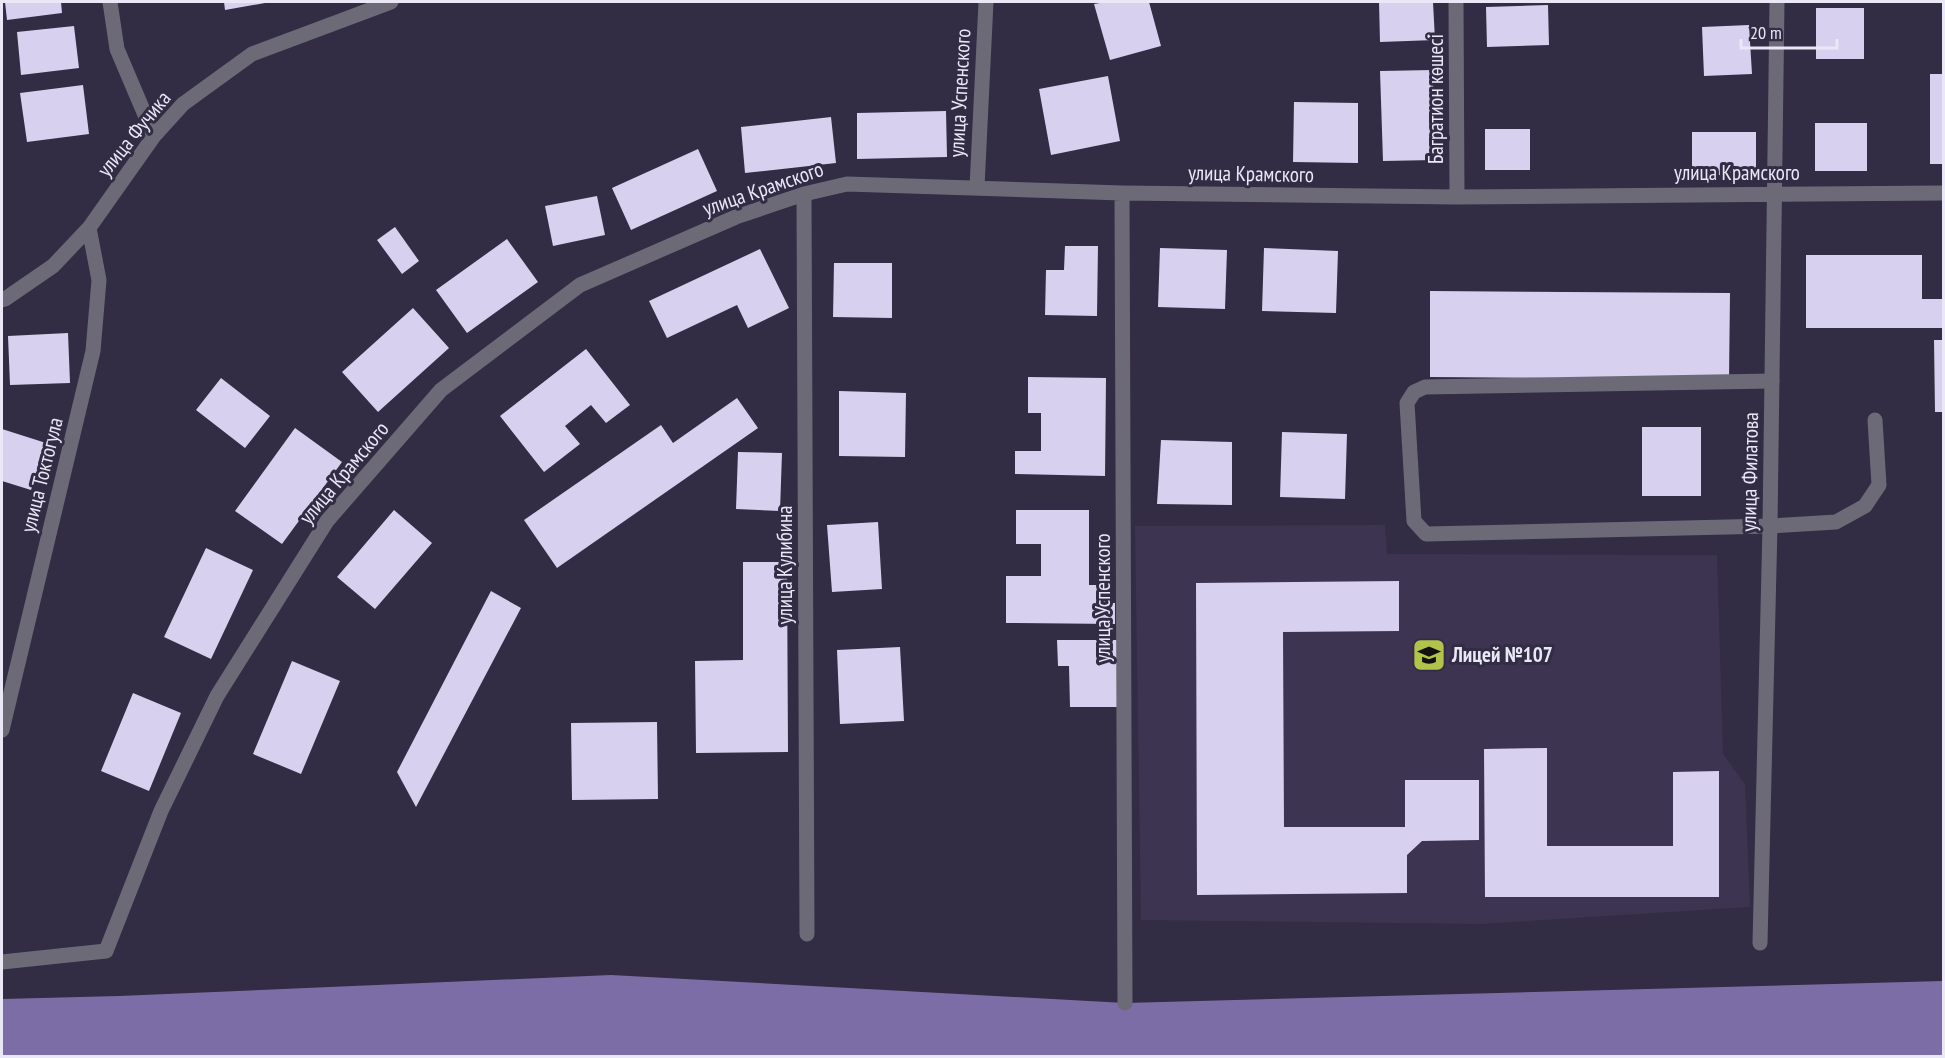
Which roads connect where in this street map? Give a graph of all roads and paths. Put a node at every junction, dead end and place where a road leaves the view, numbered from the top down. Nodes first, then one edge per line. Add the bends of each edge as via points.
1 (110, 2) edge
2 (392, 2) edge
3 (986, 2) edge
4 (1456, 2) edge
5 (1777, 2) edge
6 (154, 136) junction
7 (977, 187) junction
8 (1944, 193) edge
9 (1122, 194) junction
10 (1775, 194) junction
11 (804, 195) junction
12 (1457, 197) junction
13 (89, 228) junction
14 (2, 300) edge
15 (1772, 381) junction
16 (1875, 420) dead end
17 (1770, 526) junction
18 (2, 730) edge
19 (807, 934) dead end
20 (1760, 943) dead end
21 (2, 962) edge
22 (1125, 1003) dead end

1 - 6 street via 117,49
2 - 6 street, улица Фучика via 252,54 183,104
3 - 7 street, улица Успенского
4 - 12 street, Багратион көшесі
5 - 10 street, улица Филатова
6 - 13 street, улица Фучика
7 - 9 street, улица Крамского
7 - 11 street, улица Крамского via 847,184
8 - 10 street, улица Крамского
9 - 12 street, улица Крамского
9 - 22 street, улица Успенского
10 - 12 street, улица Крамского
10 - 15 street, улица Филатова
11 - 19 street, улица Кулибина
11 - 21 street, улица Крамского via 736,217 580,285 441,390 327,521 216,696 161,811 106,951
13 - 14 street, улица Фучика via 53,266
13 - 18 street, улица Токтогула via 99,280 93,351
15 - 17 street, улица Филатова
15 - 17 street via 1425,387 1414,392 1407,403 1414,521 1426,534
16 - 17 street via 1879,485 1865,506 1836,522
17 - 20 street, улица Филатова

